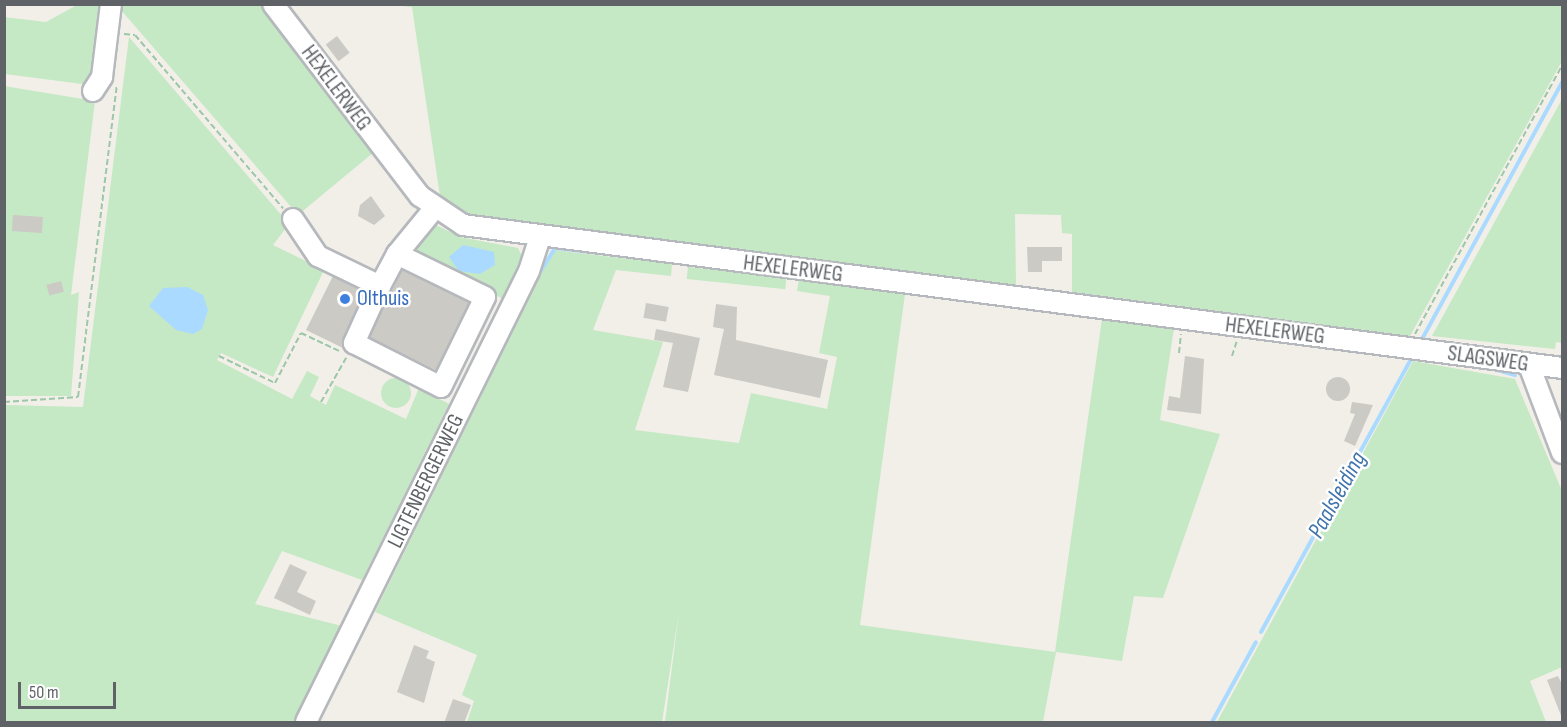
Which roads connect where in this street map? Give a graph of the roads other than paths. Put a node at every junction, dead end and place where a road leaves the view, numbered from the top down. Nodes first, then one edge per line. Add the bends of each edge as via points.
1 (111, 4) edge
2 (273, 4) edge
3 (93, 91) dead end
4 (434, 209) junction
5 (293, 219) road end
6 (540, 238) junction
7 (397, 254) junction
8 (380, 286) junction
9 (1411, 349) joint
10 (1529, 365) junction
11 (1563, 368) edge
12 (1563, 453) edge
13 (306, 723) edge

1 - 3 street via 102,77
2 - 4 street, HEXELERWEG
4 - 6 street, HEXELERWEG via 463,225
4 - 7 street
5 - 8 street via 318,256
6 - 9 street, HEXELERWEG
6 - 13 street, LIGTENBERGERWEG via 529,271
7 - 8 street
7 - 8 street via 484,297 441,387 351,349
9 - 10 street, SLAGSWEG
10 - 11 street, SLAGSWEG
10 - 12 street

